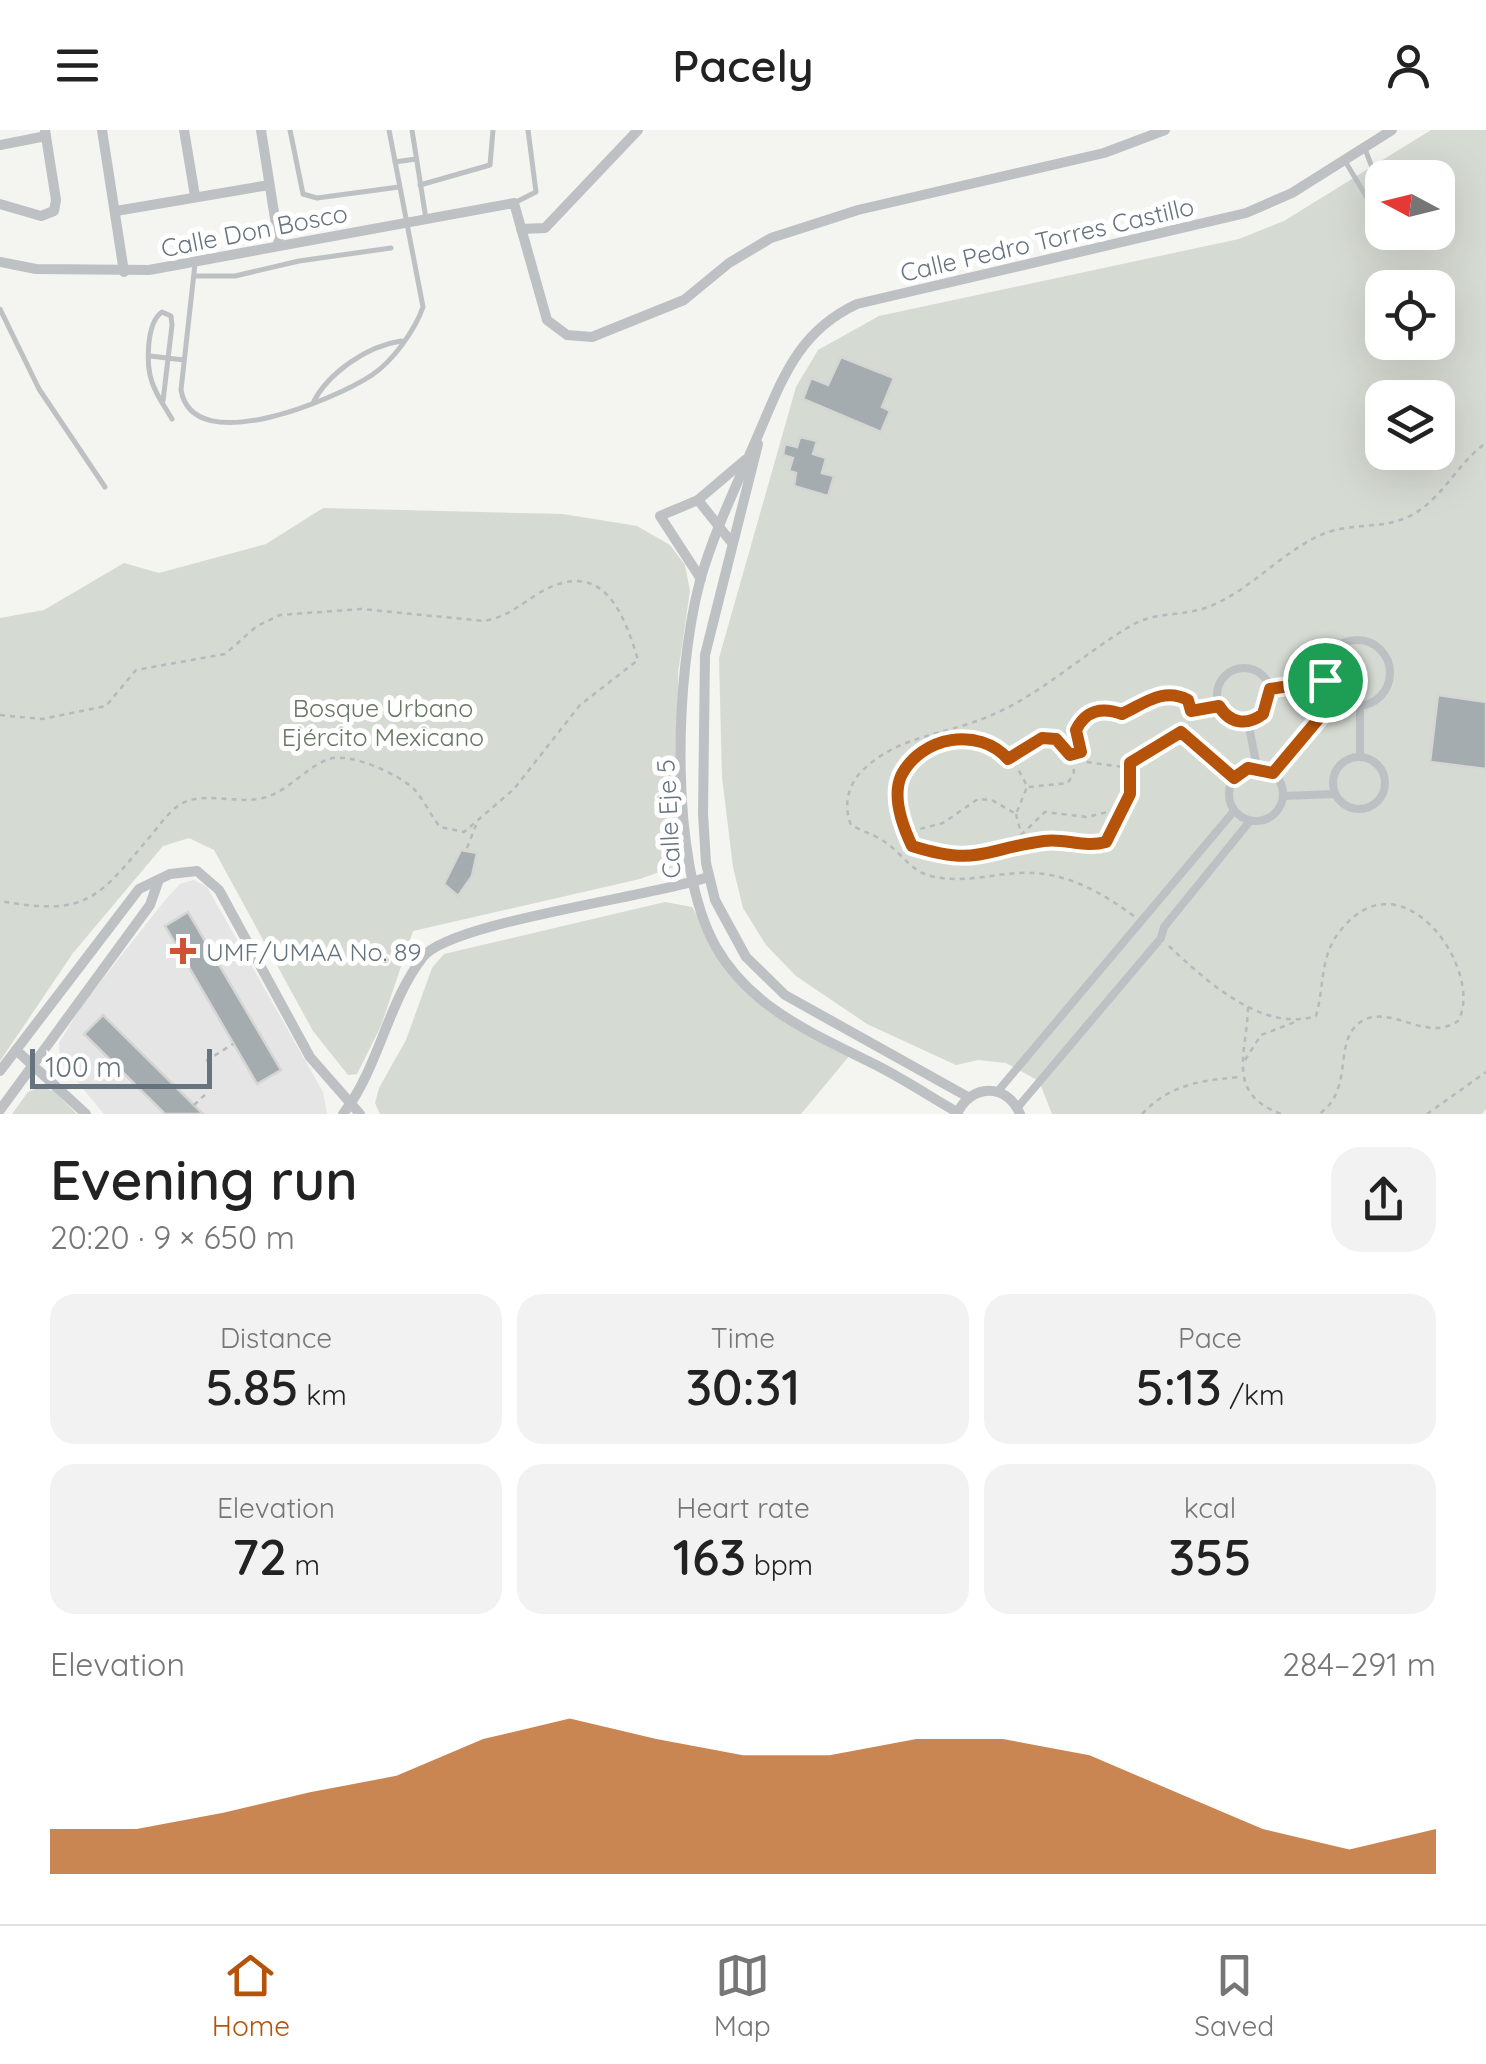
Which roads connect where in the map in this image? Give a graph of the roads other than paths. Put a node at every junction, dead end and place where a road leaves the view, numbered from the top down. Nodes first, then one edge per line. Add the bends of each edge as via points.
1 (102, 130) edge
2 (184, 130) edge
3 (260, 130) edge
4 (290, 130) edge
5 (389, 130) edge
6 (412, 130) edge
7 (493, 130) edge
8 (528, 130) edge
9 (638, 130) edge
10 (1165, 130) edge
11 (1392, 130) edge
12 (46, 133) edge
13 (0, 145) edge
14 (1364, 149) junction
15 (416, 159) junction
16 (1368, 160) edge
17 (1345, 161) junction
18 (395, 162) junction
19 (269, 185) junction
20 (420, 185) junction
21 (399, 188) junction
22 (1365, 194) edge
23 (195, 196) junction
24 (514, 203) junction
25 (0, 204) edge
26 (116, 211) junction
27 (426, 219) junction
28 (405, 222) junction
29 (521, 229) junction
30 (279, 244) junction
31 (391, 248) dead end
32 (195, 261) junction
33 (0, 262) edge
34 (124, 272) junction
35 (194, 276) junction
36 (0, 309) edge
37 (401, 341) junction
38 (150, 356) junction
39 (168, 358) junction
40 (184, 360) junction
41 (162, 402) junction
42 (314, 402) junction
43 (172, 419) dead end
44 (752, 458) junction
45 (105, 486) dead end
46 (698, 500) junction
47 (721, 527) junction
48 (732, 544) junction
49 (701, 579) junction
50 (1325, 680) junction
51 (1270, 689) junction
52 (1336, 698) junction
53 (1360, 706) junction
54 (1248, 722) junction
55 (1360, 757) junction
56 (1257, 767) junction
57 (1273, 773) junction
58 (1335, 794) junction
59 (1282, 796) junction
60 (1234, 811) junction
61 (1250, 821) junction
62 (708, 877) junction
63 (158, 882) junction
64 (690, 884) junction
65 (1149, 915) junction
66 (1138, 925) junction
67 (1164, 927) junction
68 (1157, 941) junction
69 (16, 1050) junction
70 (32, 1063) junction
71 (0, 1071) edge
72 (998, 1091) junction
73 (968, 1097) junction
74 (0, 1110) edge
75 (346, 1110) edge
76 (1019, 1110) edge
77 (957, 1113) edge
78 (86, 1114) edge
79 (360, 1114) edge

1 - 26 street
2 - 23 street
3 - 19 street
4 - 21 lane via 303,194
5 - 18 lane
6 - 15 lane
7 - 20 lane via 490,165
8 - 24 lane via 536,192
9 - 29 street via 545,228
10 - 29 street via 1104,154 858,210 771,238 684,300 592,338 567,334 547,320
11 - 14 street, Calle Pedro Torres Castillo
12 - 13 street
12 - 25 street via 54,211 41,216
14 - 16 lane
14 - 17 street, Calle Pedro Torres Castillo
15 - 18 lane
15 - 20 lane
17 - 22 lane
17 - 44 street, Calle Pedro Torres Castillo via 1246,213 903,292 831,316 798,351
18 - 21 lane
19 - 23 street
19 - 30 street
20 - 27 lane
21 - 28 lane
23 - 26 street
24 - 27 street, Calle Don Bosco
24 - 29 street
26 - 34 street
27 - 28 street, Calle Don Bosco
28 - 30 street, Calle Don Bosco
28 - 37 lane via 423,307
30 - 32 street, Calle Don Bosco
31 - 35 lane via 235,276
32 - 34 street, Calle Don Bosco
32 - 35 lane
33 - 34 street, Calle Don Bosco
35 - 40 lane
36 - 45 lane via 39,389
37 - 42 lane via 374,374
37 - 42 lane via 372,350 328,379
38 - 39 lane
38 - 39 lane via 152,326 162,312 171,316
38 - 41 lane via 151,381
39 - 40 lane
39 - 41 lane
40 - 42 lane via 182,401 208,423 258,419
41 - 43 lane
44 - 46 street
44 - 47 street, Calle Eje 5
44 - 48 street, Calle Eje 5
46 - 47 street
46 - 49 street via 660,516
47 - 48 street
47 - 49 street, Calle Eje 5
48 - 62 street, Calle Eje 5 via 710,622 702,694
49 - 64 street, Calle Eje 5 via 684,688
50 - 51 street
50 - 52 street
50 - 53 street via 1334,650 1353,641 1374,646 1388,662 1388,684 1375,701
51 - 54 street via 1263,714
51 - 54 street via 1260,674 1235,670 1221,681 1219,706 1231,719
52 - 53 street
52 - 57 street
53 - 55 street
54 - 56 street
55 - 58 street via 1337,769
55 - 58 street via 1382,770 1383,795 1371,808 1354,810
56 - 57 street
56 - 60 street via 1234,778 1228,794
57 - 59 street
58 - 59 street
59 - 61 street via 1268,818
60 - 61 street
60 - 65 street
61 - 67 street
62 - 64 street
62 - 73 street, Calle Eje 5 via 730,934 774,986
63 - 69 street via 139,889
63 - 70 street via 150,905
63 - 75 street via 184,870 209,877 279,1007
64 - 75 street via 460,934 431,947 410,975
64 - 77 street, Calle Eje 5 via 717,948 764,1004
65 - 66 street
65 - 67 street
66 - 68 street via 1141,940
66 - 72 street
67 - 68 street
68 - 76 street
69 - 70 street
69 - 71 street
70 - 74 street
70 - 78 street
72 - 73 street
72 - 76 street
73 - 77 street
75 - 79 street

